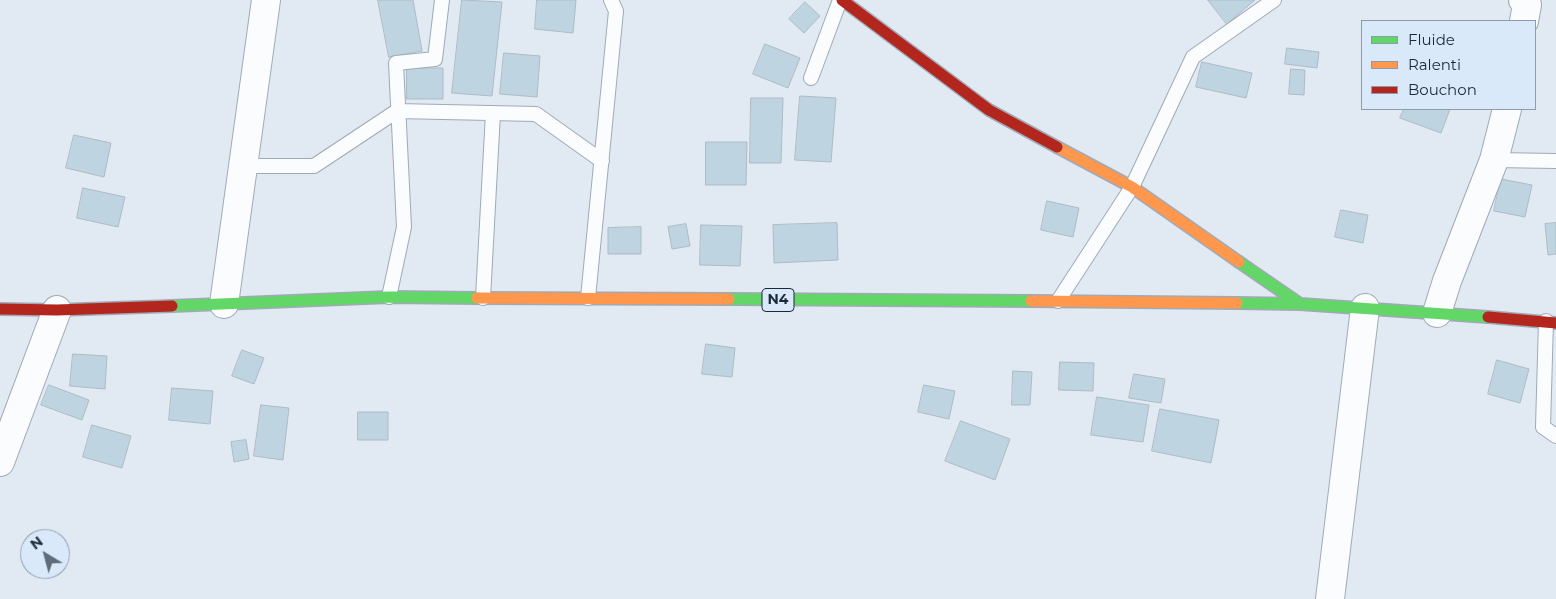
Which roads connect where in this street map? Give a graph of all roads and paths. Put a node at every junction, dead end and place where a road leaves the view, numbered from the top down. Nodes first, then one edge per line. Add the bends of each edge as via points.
1 (266, 0) edge
2 (442, 0) edge
3 (611, 0) edge
4 (841, 0) edge
5 (1274, 0) edge
6 (811, 78) dead end
7 (398, 110) junction
8 (1507, 110) edge
9 (493, 113) junction
10 (1494, 160) junction
11 (602, 161) junction
12 (1556, 162) edge
13 (243, 166) junction
14 (1132, 187) junction
15 (389, 297) junction
16 (483, 298) junction
17 (588, 298) junction
18 (1058, 301) junction
19 (224, 304) junction
20 (1300, 304) junction
21 (1365, 308) junction
22 (0, 309) edge
23 (56, 310) junction
24 (1437, 313) junction
25 (1551, 322) edge
26 (1556, 436) edge
27 (0, 462) edge
28 (1330, 599) edge

1 - 13 street
2 - 7 lane via 435,59 396,63
3 - 11 lane via 616,11
4 - 6 lane
4 - 14 main road via 988,110
5 - 14 lane via 1192,57
7 - 9 lane
7 - 13 lane via 314,166
7 - 15 lane via 404,228
8 - 10 street
9 - 11 lane via 536,114
9 - 16 lane
10 - 12 lane
10 - 24 street
11 - 17 lane
13 - 19 street
14 - 18 lane
14 - 20 main road
15 - 16 main road, N4
15 - 19 main road, N4
16 - 17 main road, N4
17 - 18 main road, N4
18 - 20 main road, N4
19 - 23 main road, N4
20 - 21 main road, N4
21 - 24 main road, N4
21 - 28 street
22 - 23 main road, N4
23 - 27 street
24 - 25 main road, N4
25 - 26 lane via 1543,427

